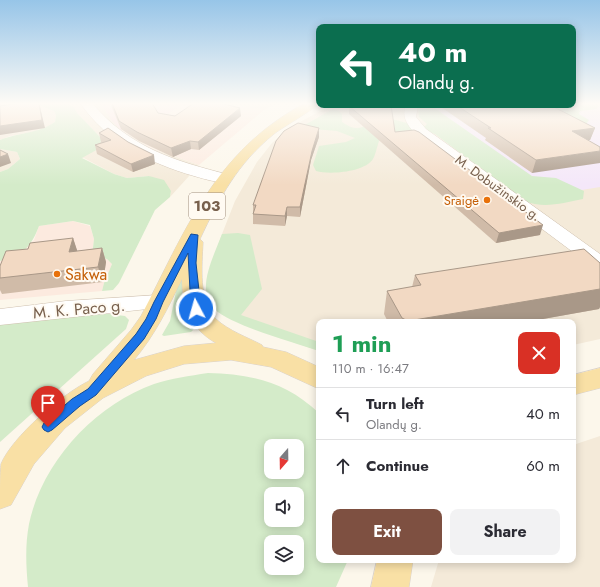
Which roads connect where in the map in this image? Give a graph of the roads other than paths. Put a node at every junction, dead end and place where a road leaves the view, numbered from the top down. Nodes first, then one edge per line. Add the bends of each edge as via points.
1 (110, 130) edge
2 (268, 130) edge
3 (420, 130) edge
4 (224, 178) junction
5 (194, 235) junction
6 (600, 263) edge
7 (158, 302) junction
8 (0, 316) edge
9 (263, 356) junction
10 (316, 377) edge
11 (600, 378) edge
12 (576, 384) edge
13 (92, 392) junction
14 (22, 457) junction
15 (0, 480) edge
16 (0, 494) edge
17 (394, 563) edge
18 (390, 587) edge

1 - 4 street via 177,167
2 - 4 main road, 103 via 249,148
3 - 6 street, M. Dobužinskio g.
4 - 5 main road, 103 via 212,196
5 - 7 main road
5 - 9 main road via 192,263 196,309 199,315 213,330
7 - 8 street, M. K. Paco g.
7 - 13 main road via 140,336
9 - 10 main road via 288,363
9 - 13 main road via 229,352 184,355 132,370
11 - 12 main road
13 - 14 main road via 76,402 48,427
14 - 15 main road
14 - 16 main road
17 - 18 main road

